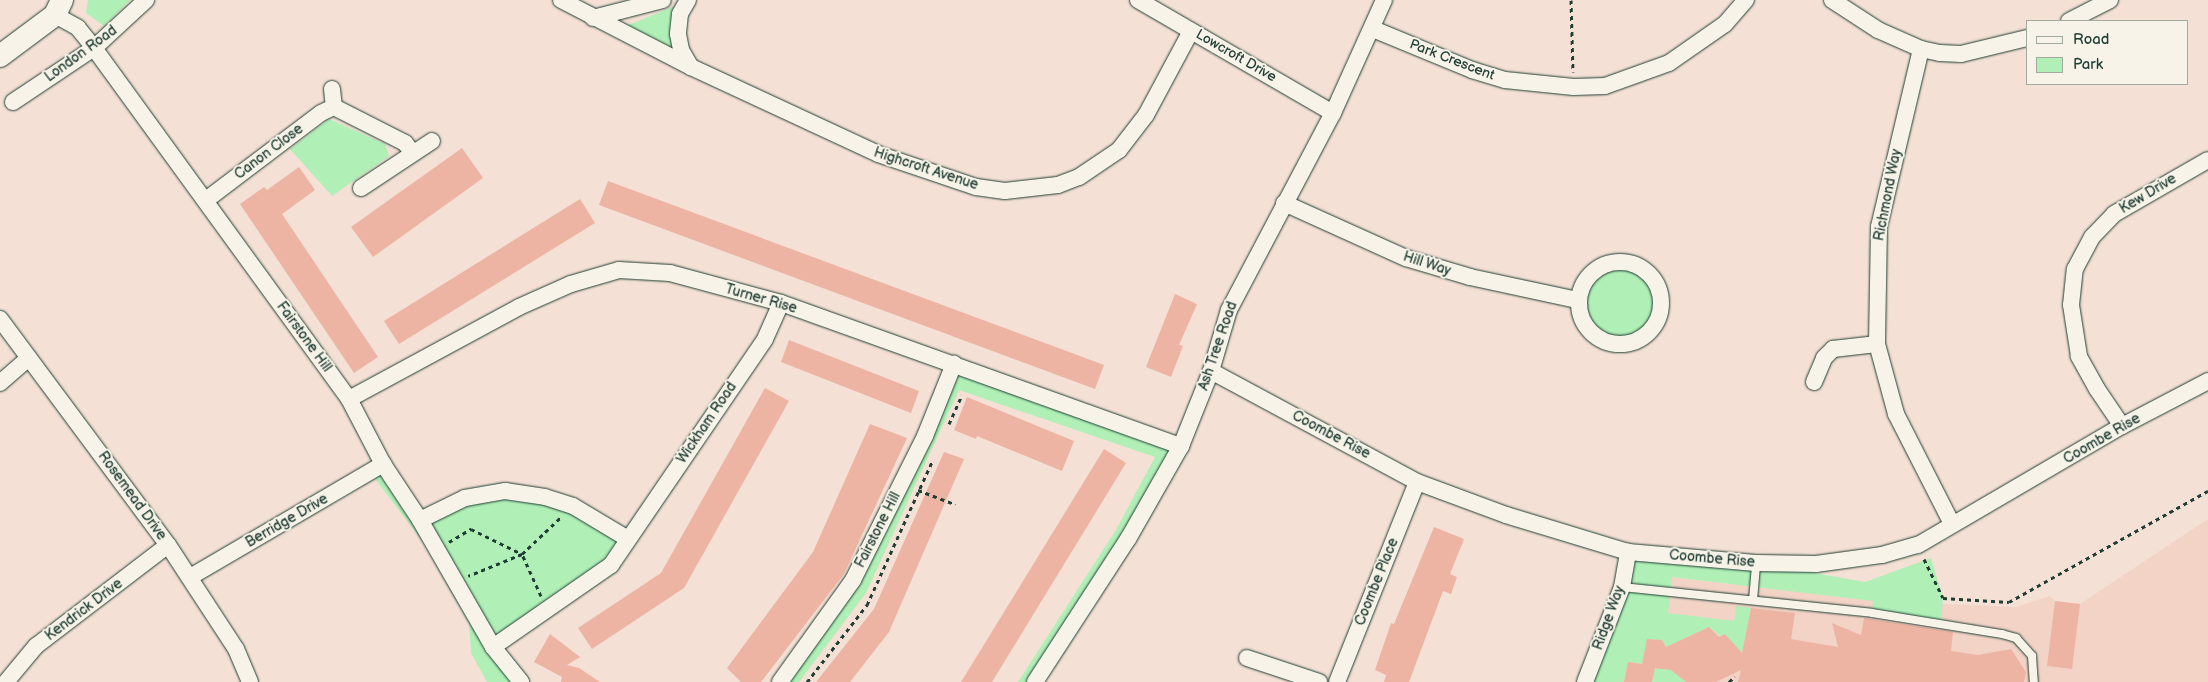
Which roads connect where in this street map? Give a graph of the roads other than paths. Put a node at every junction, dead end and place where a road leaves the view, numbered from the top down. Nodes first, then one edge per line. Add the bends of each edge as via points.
1 (146, 0) edge
2 (560, 0) edge
3 (663, 0) edge
4 (688, 0) edge
5 (1138, 0) edge
6 (1384, 0) edge
7 (1746, 0) edge
8 (1832, 0) edge
9 (2101, 2) edge
10 (59, 7) edge
11 (593, 18) junction
12 (2071, 20) edge
13 (1373, 28) junction
14 (1191, 31) junction
15 (2026, 38) edge
16 (94, 48) junction
17 (1921, 49) junction
18 (0, 56) edge
19 (691, 67) junction
20 (332, 89) dead end
21 (12, 102) dead end
22 (334, 107) junction
23 (1333, 113) junction
24 (432, 141) dead end
25 (412, 152) junction
26 (2208, 160) edge
27 (360, 188) dead end
28 (206, 200) junction
29 (1284, 203) junction
30 (1577, 300) junction
31 (781, 304) junction
32 (0, 319) edge
33 (1877, 344) junction
34 (29, 358) junction
35 (954, 364) junction
36 (1211, 370) junction
37 (2208, 381) edge
38 (1814, 382) dead end
39 (0, 383) edge
40 (349, 399) junction
41 (2122, 426) junction
42 (1181, 446) junction
43 (383, 464) junction
44 (1417, 482) junction
45 (420, 520) junction
46 (1952, 524) junction
47 (628, 539) junction
48 (168, 545) junction
49 (1628, 552) junction
50 (1756, 563) junction
51 (190, 577) junction
52 (1622, 586) junction
53 (1753, 600) junction
54 (493, 646) junction
55 (1247, 658) dead end
56 (6, 682) edge
57 (250, 682) edge
58 (521, 682) edge
59 (780, 682) edge
60 (1036, 682) edge
61 (1318, 682) edge
62 (1337, 682) edge
63 (1585, 682) edge
64 (2034, 682) edge

1 - 16 street, London Road
2 - 11 street, Highcroft Avenue
3 - 11 street
4 - 19 street via 680,14 678,34 680,50
5 - 14 street, Lowcroft Drive
6 - 13 street, Ash Tree Road
7 - 13 street, Park Crescent via 1725,24 1669,63 1605,86 1574,87 1506,80 1472,70
8 - 17 street via 1878,30
9 - 12 street
10 - 16 street, Fairstone Hill
10 - 18 main road
11 - 19 street, Highcroft Avenue
13 - 23 street, Ash Tree Road
14 - 19 street, Highcroft Avenue via 1146,115 1119,150 1079,177 1030,190 976,187 878,154
14 - 23 street, Lowcroft Drive
15 - 17 street via 1961,54
16 - 21 street, London Road
16 - 28 street, Fairstone Hill
17 - 33 street, Richmond Way via 1879,227
20 - 22 street
22 - 25 street via 405,143
22 - 28 street, Canon Close via 321,113
23 - 29 street, Ash Tree Road
24 - 25 street
25 - 27 street
26 - 41 street, Kew Drive via 2114,214 2092,237 2075,269 2071,305 2079,356
28 - 40 street, Fairstone Hill
29 - 30 street, Hill Way via 1406,258 1497,284
29 - 36 street, Ash Tree Road via 1229,310
30 - 30 street via 1591,273 1615,262 1641,268 1651,276 1661,301 1654,328 1632,344 1618,345 1592,335 1584,324
31 - 35 street, Turner Rise
31 - 40 street, Turner Rise via 670,273 619,270 571,284 519,307
31 - 47 street, Wickham Road via 765,339
32 - 34 street, Rosemead Drive
33 - 38 street via 1832,349 1824,358
33 - 46 street, Richmond Way via 1896,414
34 - 39 street
34 - 48 street, Rosemead Drive
35 - 42 street, Turner Rise
35 - 59 street, Fairstone Hill via 925,436 853,580
36 - 42 street, Ash Tree Road
36 - 44 street, Coombe Rise
37 - 41 street, Coombe Rise
40 - 43 street, Fairstone Hill
41 - 46 street, Coombe Rise
42 - 60 street, Ash Tree Road via 1128,539
43 - 45 street, Fairstone Hill
43 - 51 street, Berridge Drive
44 - 49 street, Coombe Rise via 1506,515
44 - 62 street, Coombe Place
45 - 47 street via 465,498 505,491 545,497 573,506
45 - 54 street, Fairstone Hill
46 - 50 street, Coombe Rise via 1918,545 1882,555 1816,564
47 - 54 street, Wickham Road via 611,565
48 - 51 street, Rosemead Drive
48 - 56 street, Kendrick Drive via 36,646
49 - 50 street, Coombe Rise
49 - 52 street, Ridge Way
50 - 53 lane
51 - 57 street, Rosemead Drive via 236,649
52 - 53 lane
52 - 63 street, Ridge Way
53 - 64 lane via 1931,621 2016,638 2032,656
54 - 58 street, Fairstone Hill
55 - 61 street

